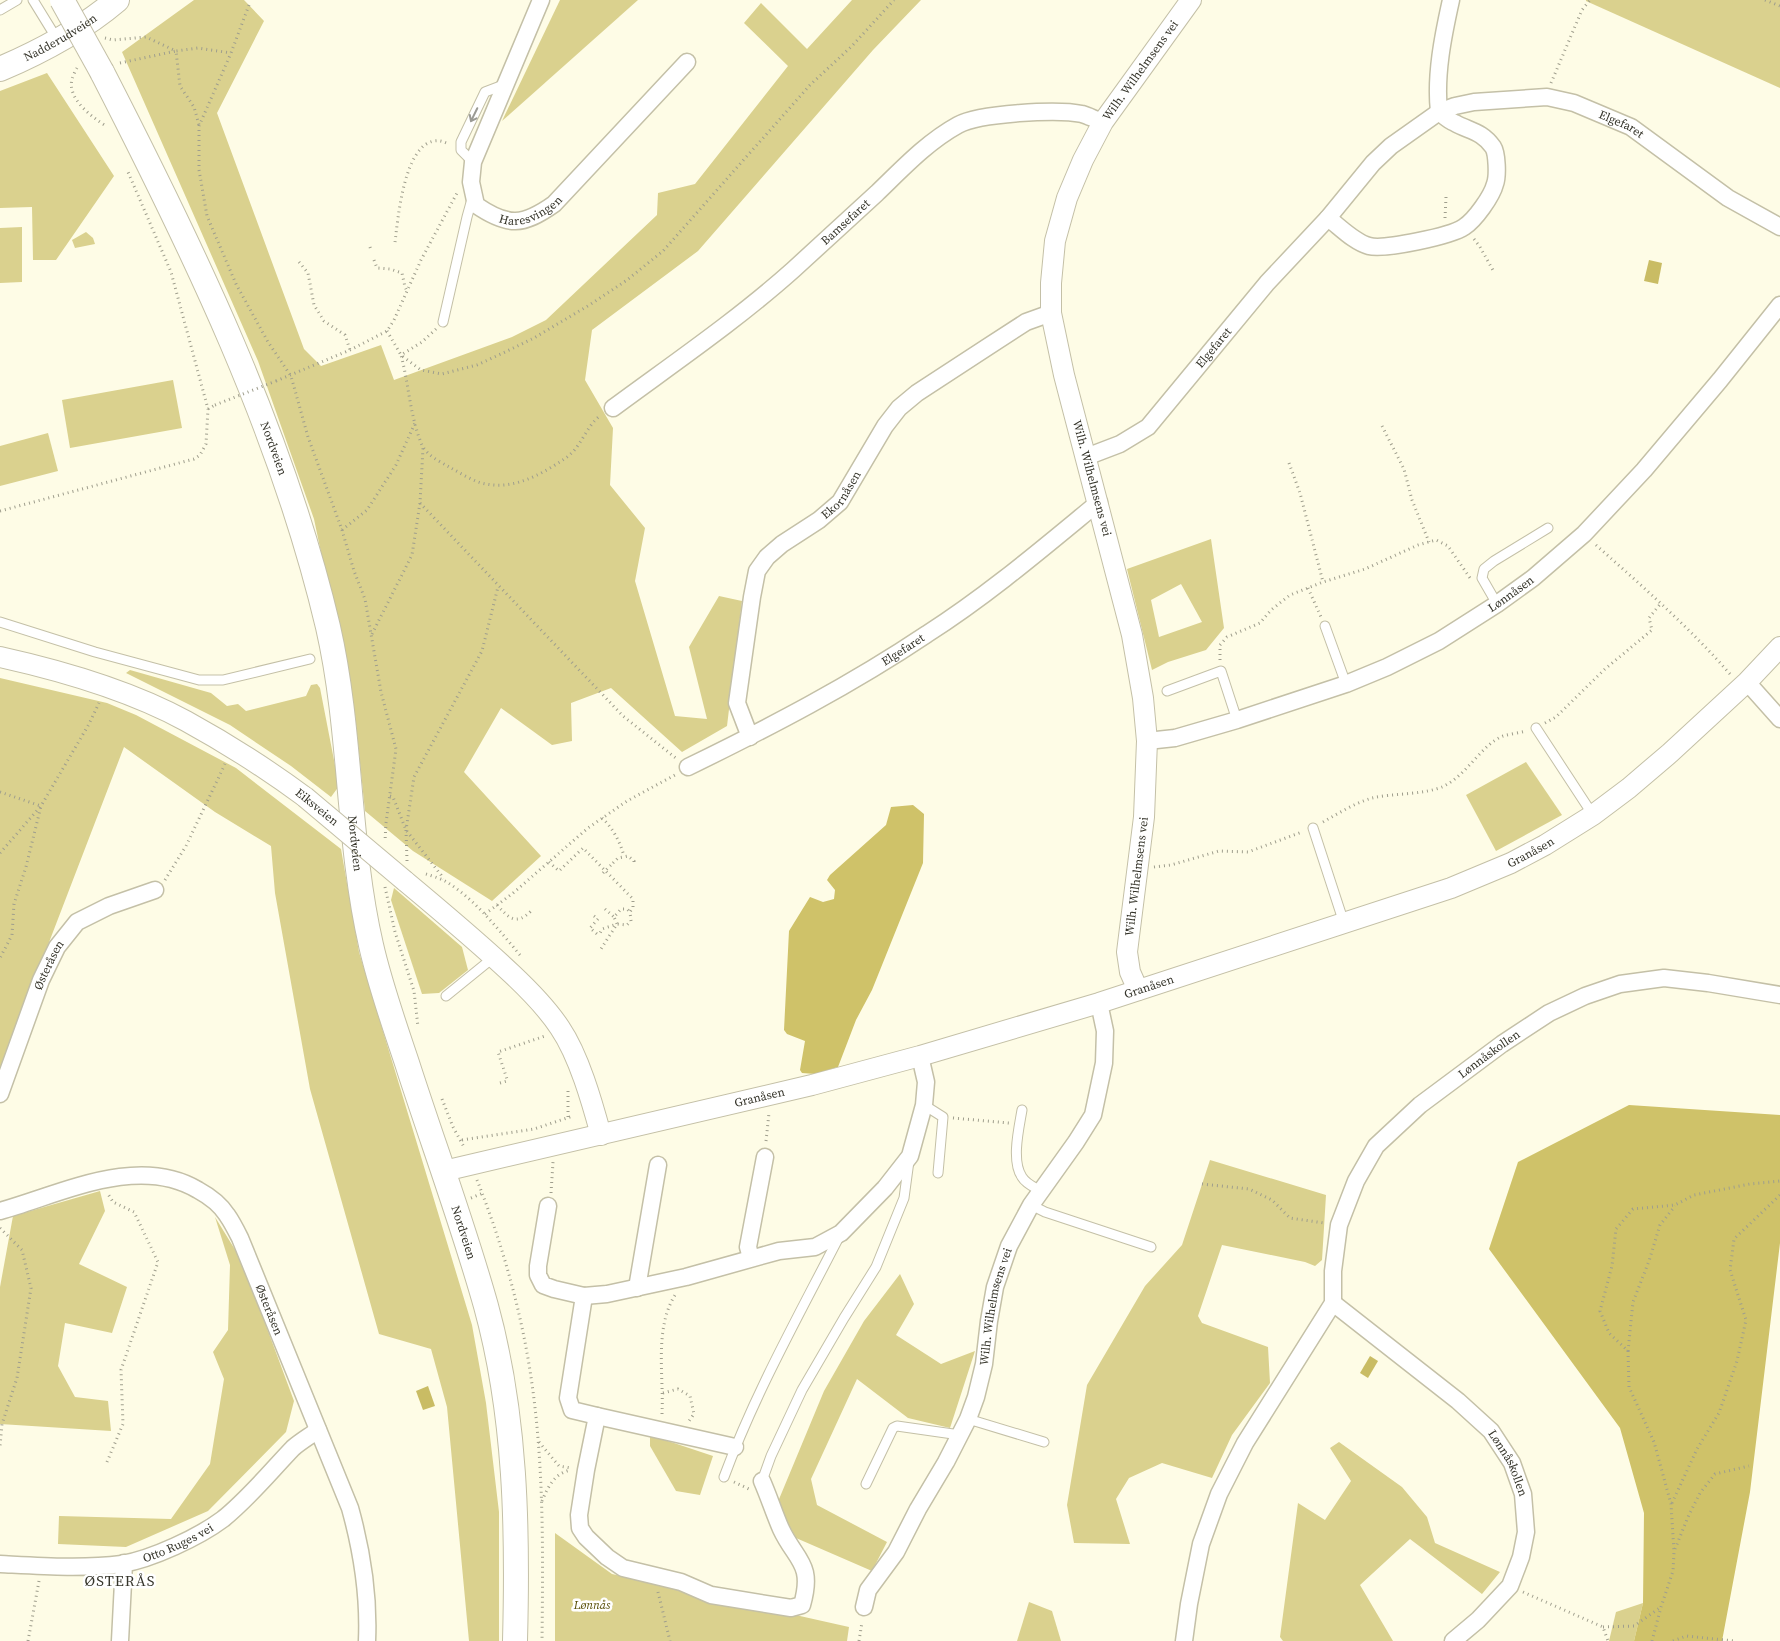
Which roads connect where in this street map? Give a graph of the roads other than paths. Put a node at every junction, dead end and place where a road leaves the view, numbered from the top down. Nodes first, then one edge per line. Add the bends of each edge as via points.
1 (18, 0) edge
2 (33, 0) edge
3 (62, 0) edge
4 (117, 0) edge
5 (542, 0) edge
6 (1191, 0) edge
7 (1452, 0) edge
8 (0, 10) edge
9 (58, 40) junction
10 (687, 62) dead end
11 (0, 69) edge
12 (506, 83) junction
13 (1439, 112) junction
14 (1103, 122) junction
15 (473, 162) junction
16 (466, 193) junction
17 (1328, 218) junction
18 (1780, 227) edge
19 (1780, 305) edge
20 (1051, 312) junction
21 (443, 322) road end
22 (613, 408) road end
23 (1086, 457) junction
24 (1099, 502) junction
25 (1548, 528) dead end
26 (1497, 604) junction
27 (0, 622) edge
28 (1324, 626) road end
29 (1780, 647) edge
30 (0, 657) edge
31 (310, 659) dead end
32 (1746, 682) junction
33 (1346, 684) junction
34 (1168, 691) dead end
35 (1780, 719) edge
36 (1237, 720) junction
37 (1536, 728) road end
38 (750, 737) junction
39 (1148, 741) junction
40 (688, 767) road end
41 (1594, 815) junction
42 (1313, 828) road end
43 (151, 891) road end
44 (1345, 924) junction
45 (494, 957) junction
46 (1138, 990) junction
47 (1780, 995) edge
48 (446, 996) dead end
49 (1099, 1003) junction
50 (920, 1056) junction
51 (0, 1094) edge
52 (924, 1105) junction
53 (1022, 1110) dead end
54 (601, 1135) junction
55 (910, 1156) junction
56 (765, 1157) dead end
57 (658, 1165) dead end
58 (444, 1171) junction
59 (938, 1173) dead end
60 (1041, 1191) junction
61 (1031, 1205) junction
62 (548, 1206) dead end
63 (0, 1211) edge
64 (841, 1233) junction
65 (1151, 1247) dead end
66 (751, 1258) junction
67 (637, 1288) junction
68 (584, 1296) junction
69 (1333, 1303) junction
70 (597, 1416) junction
71 (968, 1419) junction
72 (318, 1430) junction
73 (960, 1435) junction
74 (1044, 1442) dead end
75 (735, 1447) junction
76 (724, 1477) road end
77 (762, 1481) joint
78 (866, 1484) dead end
79 (0, 1564) edge
80 (124, 1564) junction
81 (864, 1607) dead end
82 (120, 1641) edge
83 (367, 1641) edge
84 (515, 1641) edge
85 (1184, 1641) edge
86 (1453, 1641) edge

1 - 8 lane
2 - 9 lane
3 - 58 main road, Nordveien, bridge via 107,68 199,267 256,402 300,523 328,629 344,716 371,946 398,1038
4 - 9 main road, Nadderudveien
5 - 12 street
6 - 14 street, Wilh. Wilhelmsens vei
7 - 13 street via 1443,36
9 - 11 main road, Nadderudveien
10 - 16 street, Haresvingen via 554,204 537,216 505,221 488,214
12 - 15 street
12 -> 15 lane via 485,92 461,142 461,150
13 - 17 street, Elgefaret via 1391,146
13 - 17 street via 1454,123 1480,133 1494,148 1496,184 1464,228 1381,247 1368,246
13 - 18 street, Elgefaret via 1474,102 1547,98 1574,103 1631,127 1728,198
14 - 20 street, Wilh. Wilhelmsens vei via 1067,198 1055,241 1050,283
14 - 22 street, Bamsefaret via 1082,114 1053,112 985,118 960,124 914,157 771,290
15 - 16 street
16 - 21 lane via 467,217
17 - 23 street, Elgefaret via 1267,283 1148,427 1120,444
19 - 26 street, Lønnåsen via 1644,470 1584,534
20 - 23 street, Wilh. Wilhelmsens vei
20 - 38 street, Ekornåsen via 1026,322 899,408 840,502 782,544 757,571 737,703
23 - 24 street, Wilh. Wilhelmsens vei
24 - 38 street, Elgefaret via 996,586 928,634 861,676
24 - 39 street, Wilh. Wilhelmsens vei via 1132,635
25 - 26 lane via 1484,569 1482,578
26 - 33 street, Lønnåsen via 1439,641
27 - 31 lane via 199,680 223,680
28 - 33 lane
29 - 32 street, Granåsen
30 - 45 street, Eiksveien, bridge via 104,686 186,721 234,749 270,771 405,873
32 - 35 street
32 - 41 street, Granåsen via 1670,753
33 - 36 street, Lønnåsen
34 - 36 lane via 1221,671
36 - 39 street, Lønnåsen via 1175,738
37 - 41 lane
38 - 40 street, Elgefaret
39 - 46 street, Wilh. Wilhelmsens vei via 1144,817 1127,952 1130,972
41 - 44 street, Granåsen via 1511,862 1451,888
42 - 44 lane
43 - 51 street, Østeråsen via 77,922 57,947 41,980
44 - 46 street, Granåsen
45 - 48 lane
45 - 54 street, Eiksveien via 561,1029 581,1074
46 - 49 street, Granåsen
47 - 69 street, Lønnåskollen via 1664,978 1620,984 1549,1013 1502,1044 1420,1105 1376,1146 1356,1181 1339,1225
49 - 50 street, Granåsen
49 - 60 street, Wilh. Wilhelmsens vei via 1106,1031 1104,1063 1093,1115
50 - 52 street via 926,1082
50 - 54 street, Granåsen
52 - 55 street
52 - 59 lane via 944,1117
53 - 60 lane via 1016,1152 1020,1176
54 - 58 street, Granåsen
55 - 64 street via 885,1188
55 - 77 lane via 904,1198 876,1266 802,1390
56 - 66 street via 748,1247
57 - 67 street
58 - 84 main road, Nordveien via 486,1308 508,1424 516,1550
60 - 61 street, Wilh. Wilhelmsens vei
61 - 65 lane
61 - 71 street, Wilh. Wilhelmsens vei via 1009,1246 995,1286 984,1364
62 - 68 street via 538,1275 543,1285
63 - 72 street, Østeråsen via 126,1175 169,1178 191,1185 209,1196 226,1214 240,1238
64 - 66 street via 815,1247
64 - 75 lane
66 - 67 street
67 - 68 street
68 - 70 street via 568,1398 572,1410
69 - 85 street via 1245,1443 1219,1494 1201,1544
69 - 86 street, Lønnåskollen via 1458,1401 1490,1431 1512,1464 1523,1494 1526,1532 1510,1586
70 - 75 street
70 - 77 street via 586,1470 580,1528 607,1557 623,1568 682,1582 711,1595 791,1608 802,1605 807,1590 804,1565 782,1530
71 - 73 street, Wilh. Wilhelmsens vei
71 - 74 lane
72 - 80 street, Otto Ruges vei via 295,1447 222,1519 164,1551
72 - 83 street, Østeråsen via 356,1528 366,1593
73 - 78 lane via 893,1428
73 - 81 street, Wilh. Wilhelmsens vei via 896,1552 868,1590
75 - 76 lane
79 - 80 street, Otto Ruges vei
80 - 82 street

